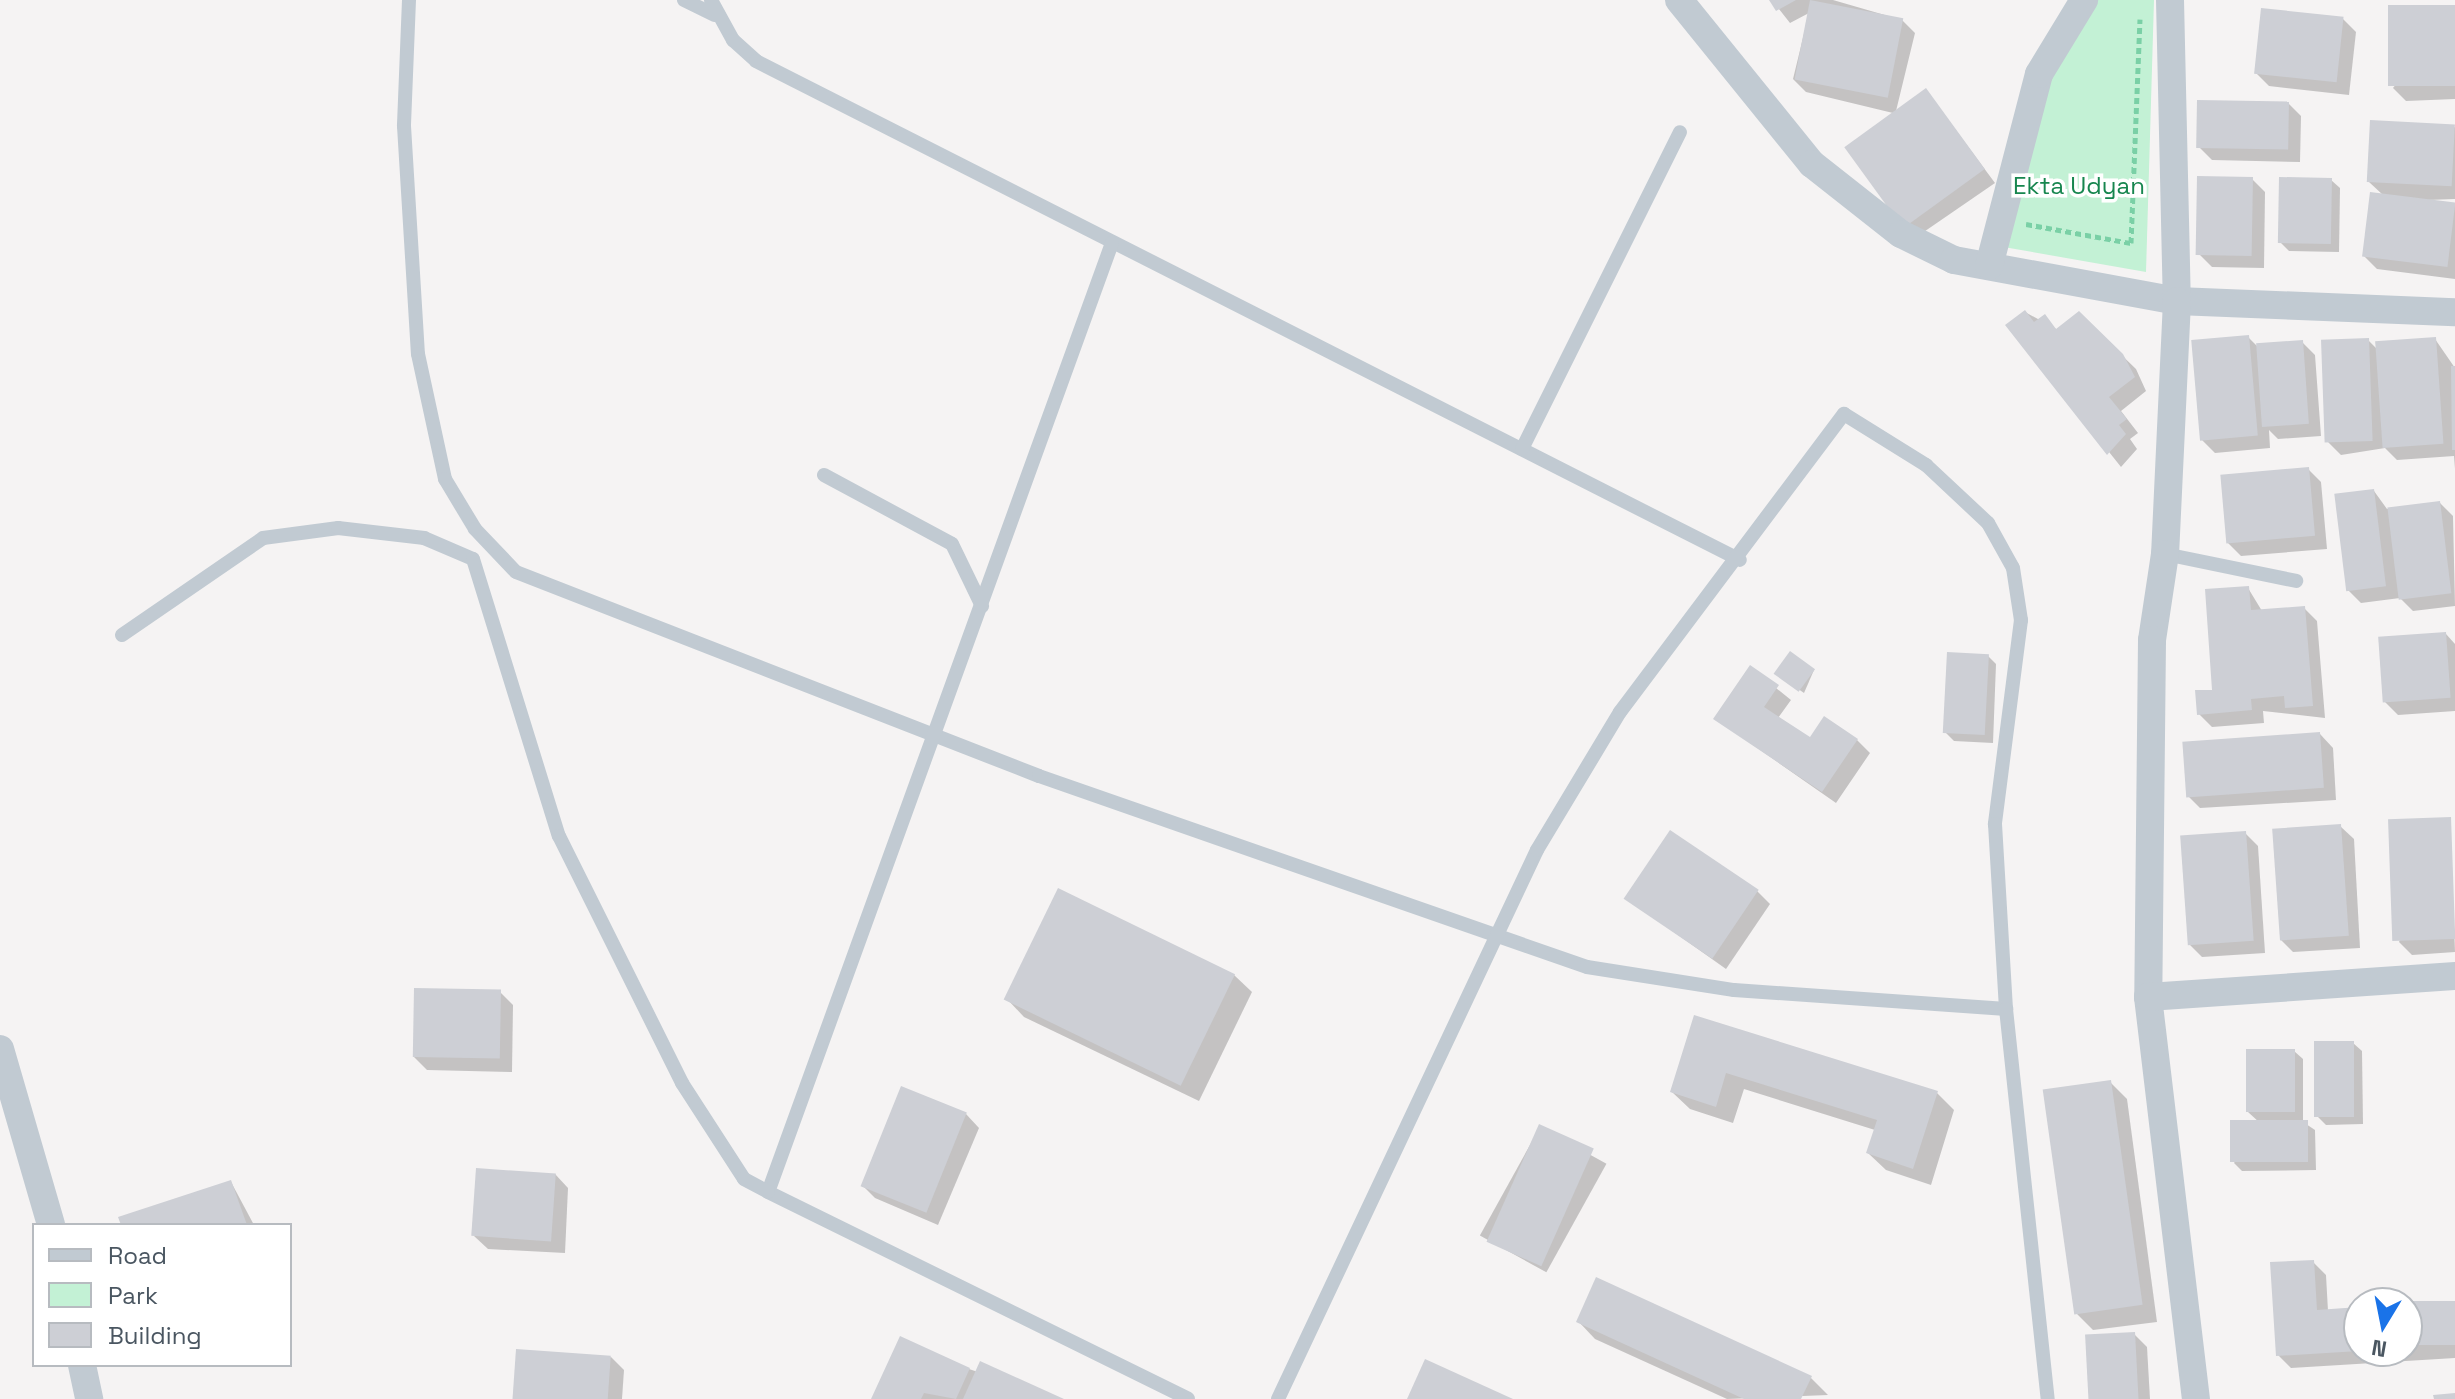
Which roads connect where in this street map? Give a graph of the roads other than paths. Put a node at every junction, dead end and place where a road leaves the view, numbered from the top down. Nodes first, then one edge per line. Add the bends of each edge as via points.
1 (409, 0) edge
2 (684, 0) edge
3 (1679, 0) edge
4 (2084, 0) edge
5 (2170, 0) edge
6 (713, 7) edge
7 (1680, 132) dead end
8 (1112, 243) junction
9 (1989, 266) junction
10 (2177, 301) junction
11 (2455, 312) edge
12 (1522, 449) junction
13 (824, 475) dead end
14 (2165, 554) junction
15 (1740, 560) junction
16 (2296, 581) dead end
17 (982, 606) junction
18 (122, 635) dead end
19 (936, 736) junction
20 (1498, 937) junction
21 (2455, 976) edge
22 (2148, 997) junction
23 (2006, 1009) junction
24 (0, 1049) edge
25 (768, 1192) junction
26 (50, 1223) edge
27 (82, 1367) edge
28 (89, 1399) edge
29 (1188, 1399) edge
30 (1278, 1399) edge
31 (2048, 1399) edge
32 (2196, 1399) edge

1 - 19 lane via 404,126 418,354 445,479 475,529 516,572
2 - 6 lane
3 - 9 street via 1812,164 1901,234 1954,260
4 - 9 street via 2039,74
5 - 10 street
6 - 8 lane via 756,61
7 - 12 lane
8 - 12 lane
8 - 17 lane
9 - 10 street
10 - 11 street
10 - 14 street
12 - 15 lane
13 - 17 lane via 952,544
14 - 16 lane
14 - 22 street via 2152,640
15 - 20 lane via 1620,712 1537,850
15 - 23 lane via 1844,414 1926,465 1988,523 2013,568 2021,620 1995,824
17 - 19 lane
18 - 25 lane via 263,538 338,528 424,538 473,559 559,836 682,1083 744,1179
19 - 20 lane
19 - 25 lane
20 - 23 lane via 1652,979
20 - 30 lane
21 - 22 street
22 - 32 street
23 - 31 lane
24 - 26 street
25 - 29 lane
27 - 28 street

